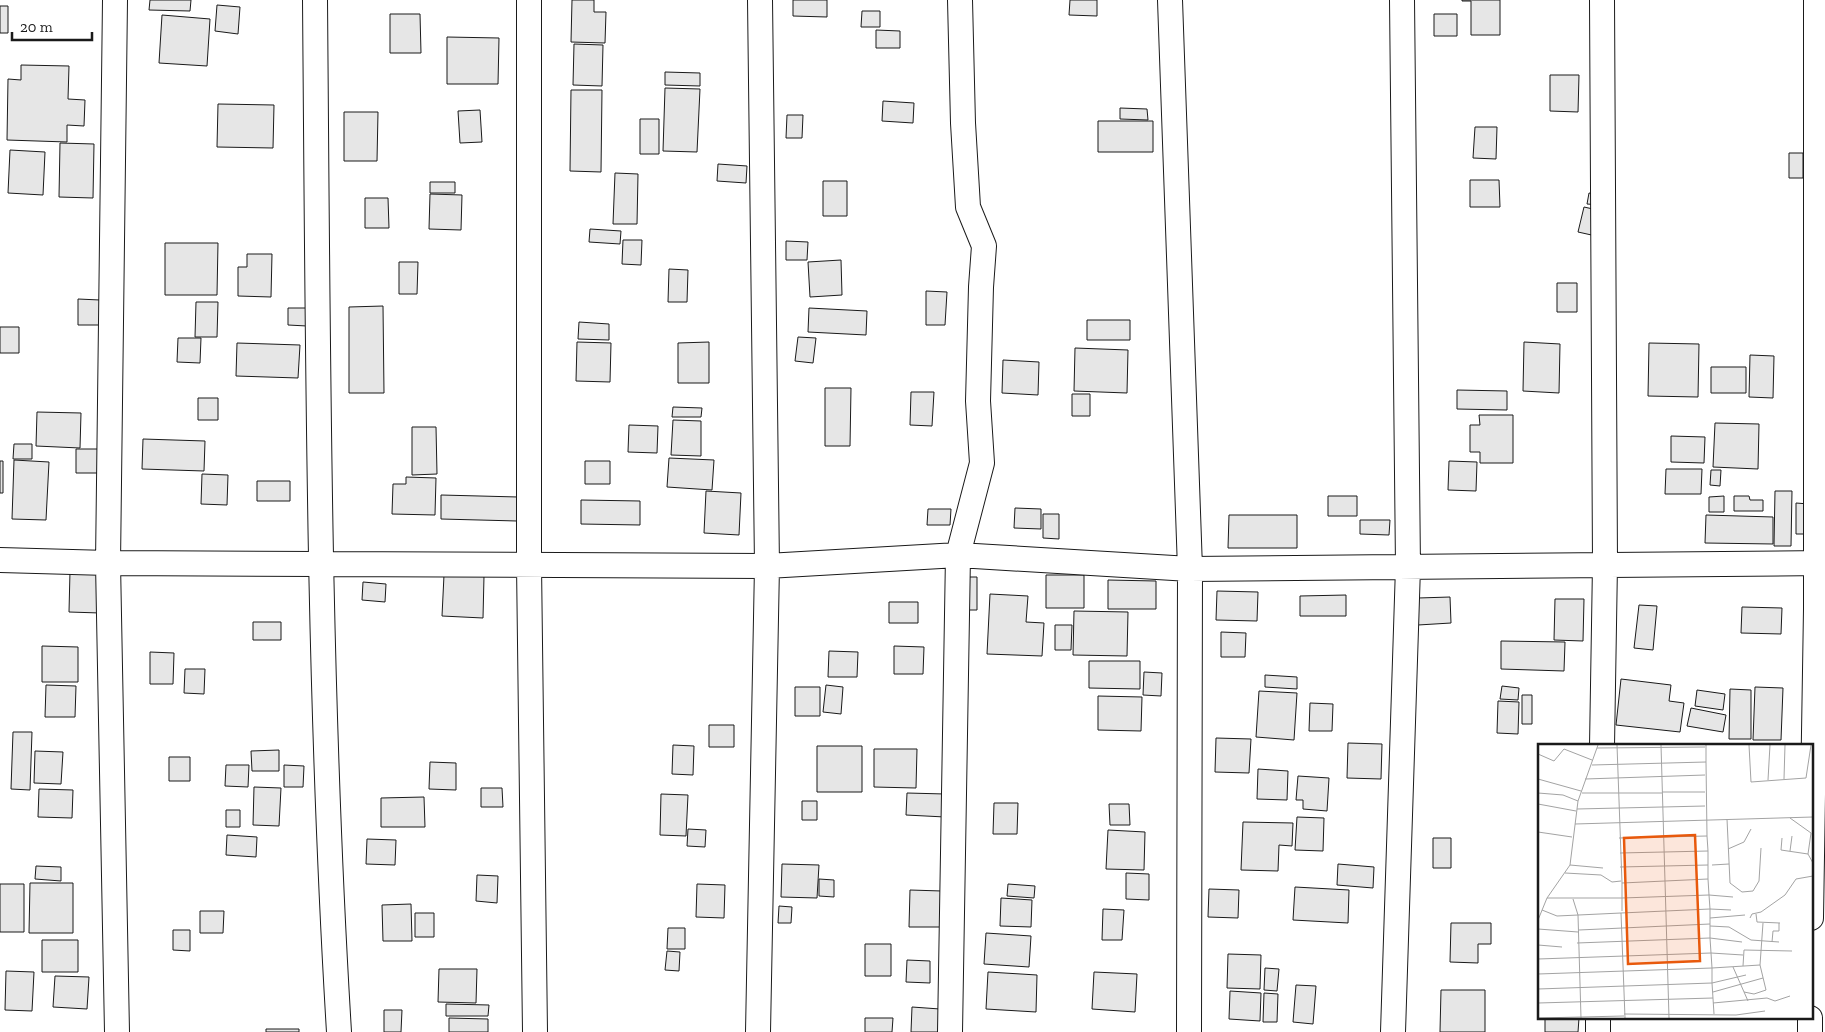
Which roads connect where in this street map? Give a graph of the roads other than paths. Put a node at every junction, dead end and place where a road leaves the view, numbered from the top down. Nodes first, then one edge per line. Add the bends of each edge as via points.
1 (115, 0) edge
2 (315, 0) edge
3 (529, 0) edge
4 (760, 0) edge
5 (960, 0) edge
6 (1170, 0) edge
7 (1402, 0) edge
8 (1602, 0) edge
9 (1816, 0) edge
10 (958, 555) junction
11 (0, 560) edge
12 (108, 562) junction
13 (1820, 563) edge
14 (320, 564) junction
15 (1605, 564) junction
16 (529, 565) junction
17 (767, 566) junction
18 (1408, 567) junction
19 (1190, 569) junction
20 (1602, 744) edge
21 (1812, 879) edge
22 (117, 1032) edge
23 (339, 1032) edge
24 (535, 1032) edge
25 (758, 1032) edge
26 (950, 1032) edge
27 (1190, 1032) edge
28 (1393, 1032) edge

1 - 12 street
2 - 14 street
3 - 16 street
4 - 17 street
5 - 10 street via 968,207 984,246 978,401 982,463
6 - 19 street
7 - 18 street
8 - 15 street
9 - 13 street
10 - 17 street
10 - 19 street
10 - 26 street
11 - 12 street
12 - 14 street
12 - 22 street
13 - 15 street
13 - 21 street
14 - 16 street
14 - 23 street via 330,887
15 - 18 street
15 - 20 street
16 - 17 street
16 - 24 street
17 - 25 street
18 - 19 street
18 - 28 street
19 - 27 street

